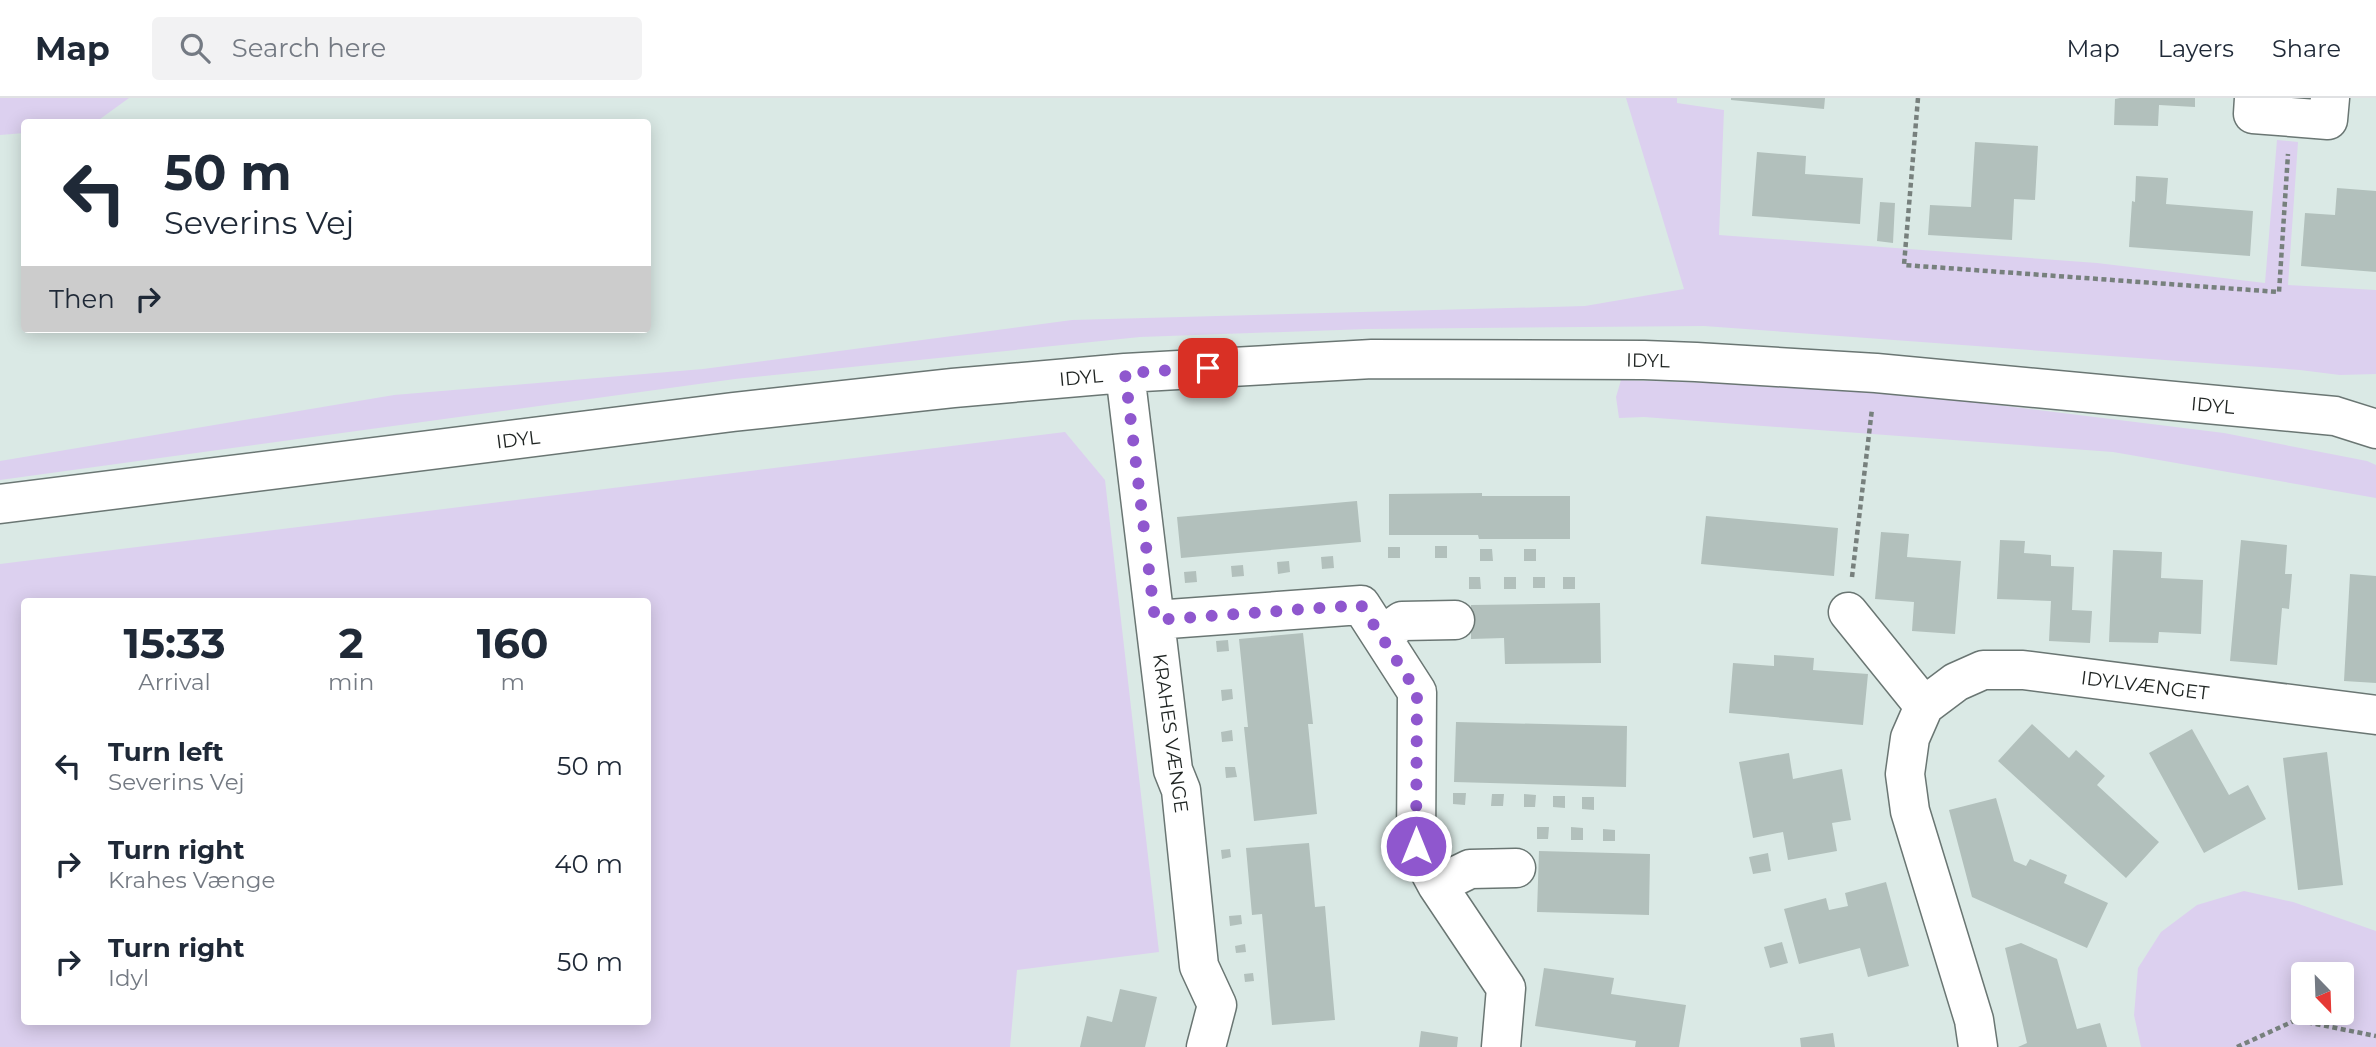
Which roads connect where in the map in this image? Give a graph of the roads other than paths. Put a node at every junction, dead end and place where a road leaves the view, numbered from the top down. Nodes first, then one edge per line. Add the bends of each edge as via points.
1 (2254, 98) edge
2 (2330, 98) edge
3 (1125, 373) junction
4 (2376, 408) edge
5 (2335, 416) junction
6 (2376, 429) edge
7 (0, 504) edge
8 (1848, 612) road end
9 (1155, 620) junction
10 (1455, 620) dead end
11 (1381, 636) junction
12 (1924, 706) junction
13 (2376, 715) edge
14 (1516, 868) dead end
15 (1437, 884) junction
16 (1206, 1047) edge
17 (1501, 1047) edge
18 (1978, 1047) edge

1 - 2 street via 2253,114 2328,120
3 - 5 street, IDYL via 1372,359 1644,360 1876,373
3 - 7 street, IDYL via 719,414
3 - 9 street, KRAHES VÆNGE
4 - 5 street, IDYL
5 - 6 street, IDYL
8 - 12 street
9 - 11 street via 1361,605
9 - 16 street, KRAHES VÆNGE via 1173,770 1181,790 1199,966 1217,1005
10 - 11 street via 1402,621
11 - 15 street via 1417,692 1416,846
12 - 13 street, IDYLVÆNGET via 1956,682 1983,670 2023,670
12 - 18 street, IDYLVÆNGET via 1910,738 1905,774 1910,811 1974,1020
14 - 15 street via 1470,869
15 - 17 street via 1506,988

